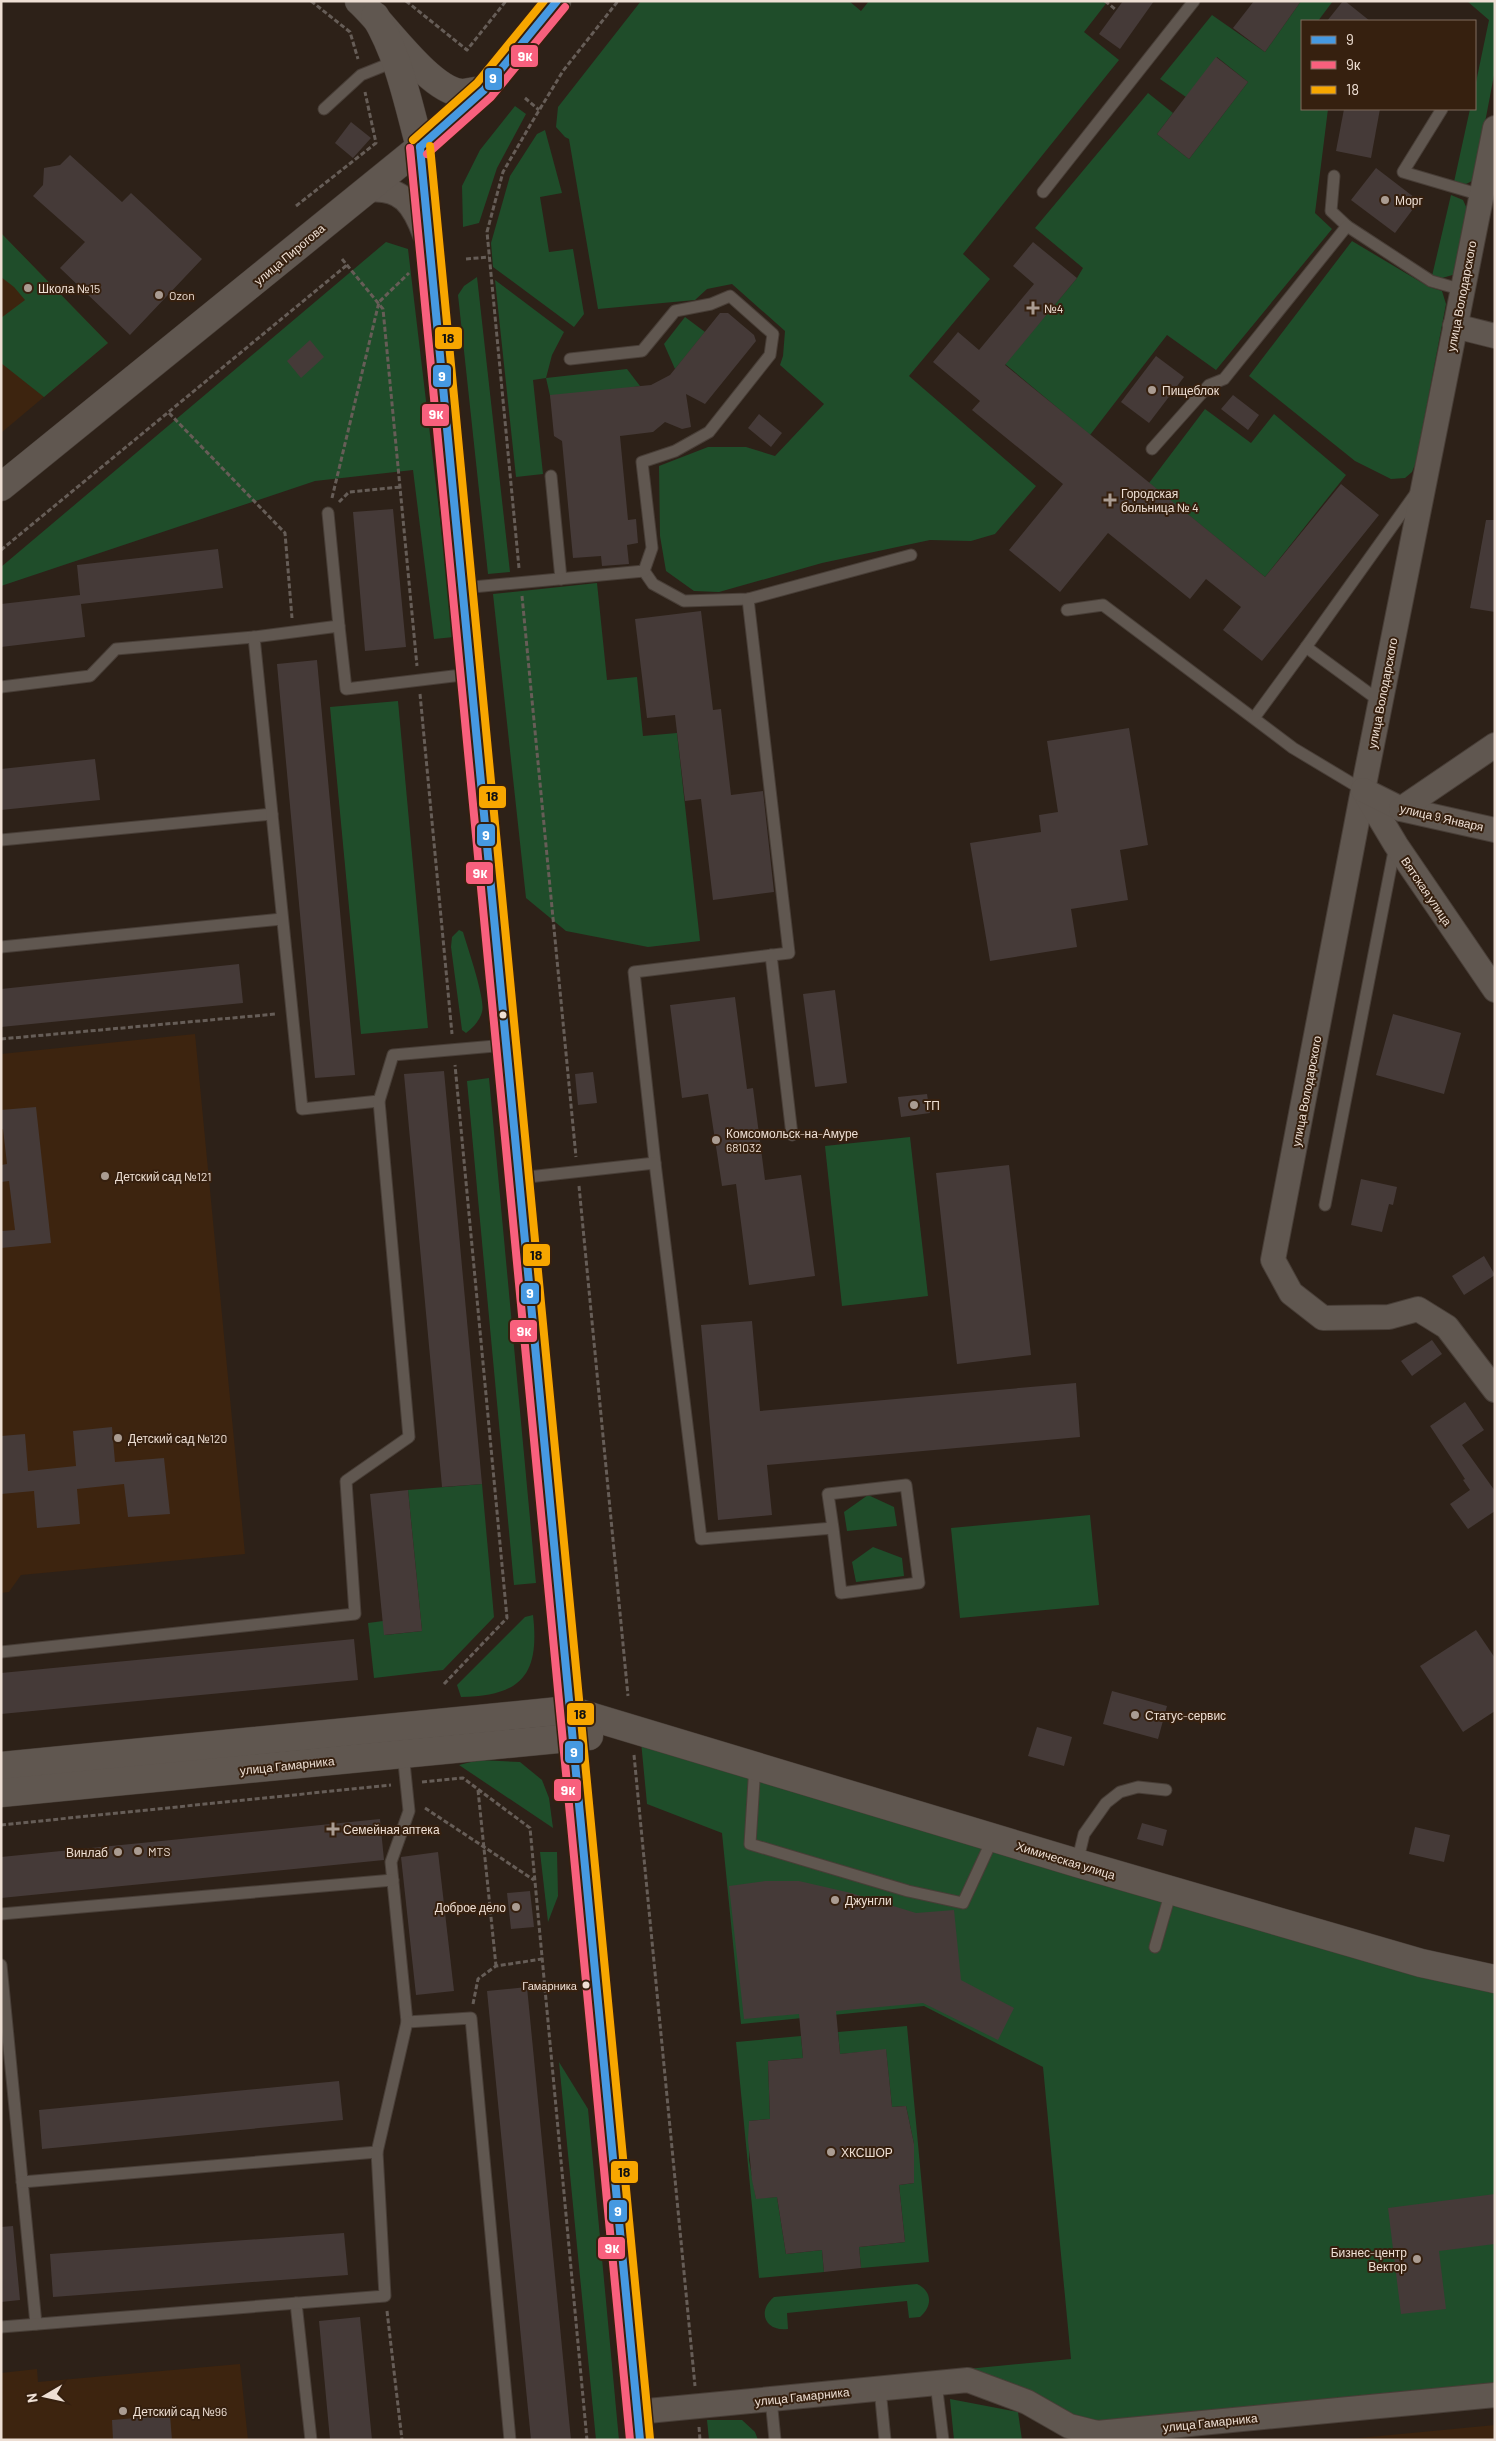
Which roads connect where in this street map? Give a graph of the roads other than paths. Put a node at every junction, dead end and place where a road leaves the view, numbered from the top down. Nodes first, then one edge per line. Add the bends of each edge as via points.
1 (557, 1) edge
2 (1194, 1) edge
3 (367, 9) edge
4 (396, 61) junction
5 (484, 90) junction
6 (324, 109) dead end
7 (1441, 110) edge
8 (1495, 128) edge
9 (420, 147) junction
10 (1334, 176) dead end
11 (367, 190) junction
12 (1042, 192) dead end
13 (1481, 196) junction
14 (1346, 226) junction
15 (430, 249) junction
16 (1462, 290) junction
17 (1455, 326) junction
18 (1495, 336) edge
19 (570, 359) dead end
20 (1152, 449) dead end
21 (551, 476) dead end
22 (1424, 482) junction
23 (1, 487) edge
24 (328, 513) road end
25 (912, 555) dead end
26 (644, 572) junction
27 (561, 579) junction
28 (462, 588) junction
29 (748, 599) junction
30 (1067, 610) dead end
31 (339, 626) junction
32 (254, 638) junction
33 (1306, 647) junction
34 (470, 674) junction
35 (1, 688) edge
36 (1380, 702) junction
37 (1254, 718) junction
38 (1495, 745) edge
39 (1363, 790) junction
40 (1401, 809) junction
41 (272, 814) junction
42 (1495, 830) edge
43 (1, 840) edge
44 (1396, 845) junction
45 (282, 919) junction
46 (1, 947) edge
47 (771, 956) junction
48 (1495, 990) edge
49 (506, 1046) junction
50 (379, 1101) junction
51 (792, 1135) dead end
52 (655, 1162) junction
53 (519, 1178) junction
54 (1325, 1205) dead end
55 (1495, 1390) edge
56 (833, 1528) junction
57 (1, 1652) edge
58 (569, 1710) junction
59 (572, 1738) junction
60 (402, 1740) junction
61 (637, 1743) junction
62 (1, 1766) edge
63 (755, 1766) junction
64 (1166, 1790) dead end
65 (1, 1793) edge
66 (993, 1838) junction
67 (1077, 1863) junction
68 (392, 1880) junction
69 (1171, 1890) junction
70 (1, 1914) edge
71 (1155, 1947) dead end
72 (1, 1966) edge
73 (1495, 1979) edge
74 (407, 2022) junction
75 (377, 2152) junction
76 (22, 2182) junction
77 (296, 2303) junction
78 (36, 2324) junction
79 (1, 2327) edge
80 (936, 2383) junction
81 (880, 2388) junction
82 (1495, 2395) edge
83 (771, 2399) junction
84 (637, 2412) junction
85 (312, 2440) edge
86 (510, 2440) edge
87 (640, 2440) edge
88 (775, 2440) edge
89 (885, 2440) edge
90 (943, 2440) edge

1 - 5 main road, улица Пирогова
2 - 12 lane
3 - 4 main road via 388,38
3 - 5 main road via 412,58 446,86 461,92
4 - 6 lane via 361,75
4 - 9 main road
5 - 9 main road, улица Пирогова
7 - 13 lane via 1402,172
8 - 13 street, улица Володарского
9 - 11 main road, улица Пирогова
9 - 15 main road
10 - 14 lane via 1331,211
11 - 15 street via 384,188 404,198 418,215
11 - 23 main road, улица Пирогова via 234,291
13 - 16 street, улица Володарского
14 - 16 lane via 1431,281
14 - 20 lane via 1224,379 1209,385
15 - 28 main road
16 - 17 street, улица Володарского
17 - 18 street
17 - 22 street, улица Володарского
19 - 26 lane via 642,351 675,311 712,304 730,296 773,334 770,355 709,432 675,451 642,462 652,548
21 - 27 lane
22 - 33 lane
22 - 36 street, улица Володарского
24 - 31 lane
25 - 29 lane
26 - 27 lane
26 - 29 lane via 653,584 684,601
27 - 28 lane
28 - 34 main road
29 - 47 lane via 789,953
30 - 37 lane via 1103,604
31 - 32 lane
31 - 34 lane via 346,689
32 - 35 lane via 116,650 90,676
32 - 41 lane
33 - 36 lane
33 - 37 lane
34 - 49 main road
36 - 39 street, улица Володарского
37 - 39 lane via 1293,748
38 - 40 street
39 - 40 street, улица 9 Января
39 - 44 street, Вятская улица
39 - 55 street, улица Володарского via 1273,1260 1291,1293 1323,1318 1389,1317 1418,1309 1447,1327
40 - 42 street, улица 9 Января
41 - 43 lane
41 - 45 lane
44 - 48 street, Вятская улица
44 - 54 lane
45 - 46 lane
45 - 50 lane via 302,1109
47 - 51 lane
47 - 52 lane via 634,972
49 - 50 lane via 393,1055
49 - 53 main road
50 - 57 lane via 409,1437 346,1481 354,1614
52 - 53 lane
52 - 56 lane via 701,1539
53 - 58 main road
56 - 56 lane via 828,1494 906,1485 919,1583 841,1593
58 - 59 main road
58 - 60 main road, улица Гамарника
58 - 61 main road, Химическая улица
59 - 60 main road, улица Гамарника
59 - 61 main road, Химическая улица
59 - 84 main road
60 - 62 main road, улица Гамарника
60 - 65 main road, улица Гамарника
60 - 68 lane via 409,1811 391,1862
61 - 63 main road, Химическая улица
63 - 66 main road, Химическая улица
63 - 66 lane via 750,1844 908,1891 963,1903
64 - 67 lane via 1138,1787 1120,1792 1106,1803 1084,1834
66 - 67 main road, Химическая улица
67 - 69 main road, Химическая улица
68 - 70 lane
68 - 74 lane
69 - 71 lane
69 - 73 main road, Химическая улица via 1420,1963
72 - 76 lane
74 - 75 lane
74 - 86 lane via 470,2018
75 - 76 lane
75 - 77 lane via 385,2296
76 - 78 lane
77 - 78 lane
77 - 85 lane
78 - 79 lane
80 - 81 street, улица Гамарника
80 - 82 street, улица Гамарника via 968,2380 1027,2402 1068,2426 1097,2433
80 - 90 lane
81 - 83 street, улица Гамарника
81 - 89 lane
83 - 84 street, улица Гамарника
83 - 88 lane
84 - 87 main road

